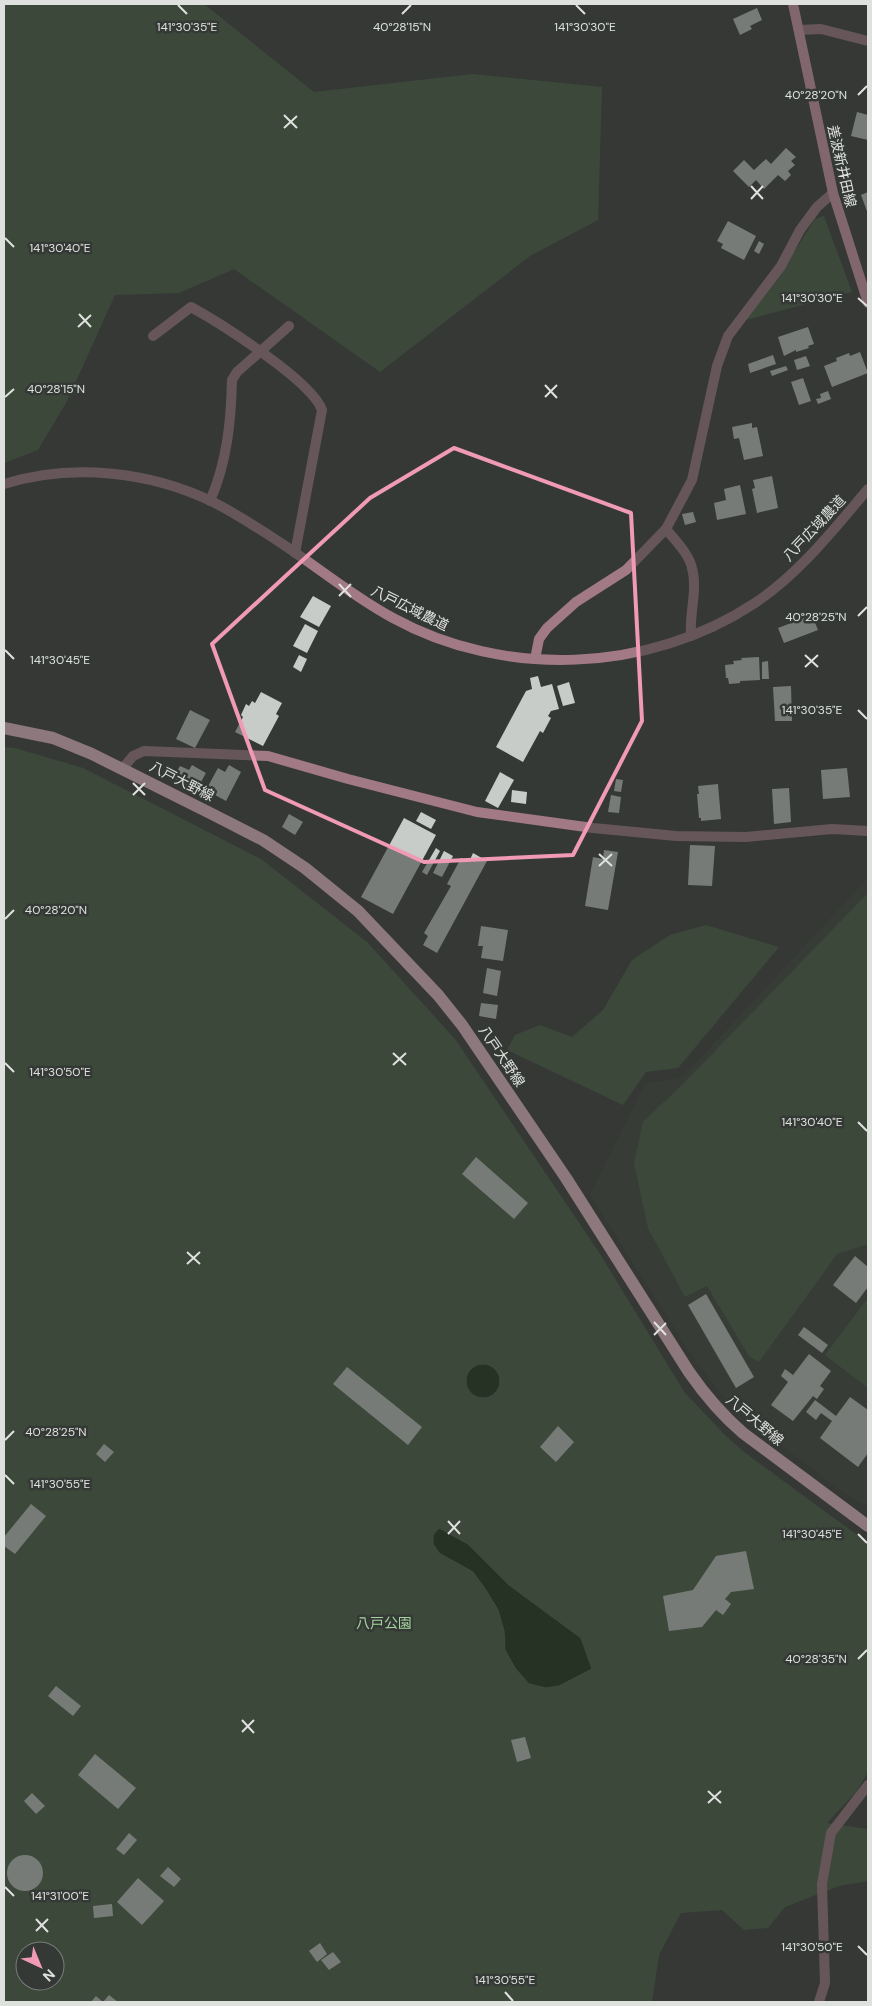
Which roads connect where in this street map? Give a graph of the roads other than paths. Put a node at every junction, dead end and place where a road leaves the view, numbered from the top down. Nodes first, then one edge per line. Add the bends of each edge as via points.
1 (793, 4) edge
2 (798, 30) junction
3 (868, 41) edge
4 (832, 193) junction
5 (868, 303) edge
6 (289, 326) dead end
7 (153, 336) dead end
8 (260, 351) junction
9 (4, 484) edge
10 (868, 489) edge
11 (210, 501) junction
12 (666, 529) junction
13 (296, 553) junction
14 (691, 636) junction
15 (535, 659) junction
16 (4, 728) edge
17 (123, 768) junction
18 (868, 831) edge
19 (868, 1526) edge
20 (868, 1785) edge
21 (819, 2002) edge

1 - 2 main road, 差波新井田線
2 - 3 street via 820,29
2 - 4 main road, 差波新井田線
4 - 5 main road, 差波新井田線
4 - 12 street via 800,230 781,266 728,336 717,366 692,480
6 - 8 street
7 - 8 street via 191,307
8 - 11 street via 236,372 232,380 227,452 220,480
8 - 13 street via 300,384 322,410
9 - 11 street, 八戸広域農道 via 43,475 96,472 161,484
10 - 14 street, 八戸広域農道 via 814,552 785,578 755,602
11 - 13 street, 八戸広域農道
12 - 14 street via 692,567
12 - 15 street via 626,570 576,602 547,628 539,639
13 - 15 street, 八戸広域農道 via 361,599 421,632 481,651
14 - 15 street, 八戸広域農道 via 657,648 612,657
16 - 17 main road, 八戸大野線 via 53,738
17 - 18 street via 133,756 144,752 268,756 477,812 593,828 676,836 746,837 832,828
17 - 19 main road, 八戸大野線 via 263,840 305,868 358,911 462,1025 566,1178 708,1399 743,1433
20 - 21 street via 831,1833 822,1884 825,1984

